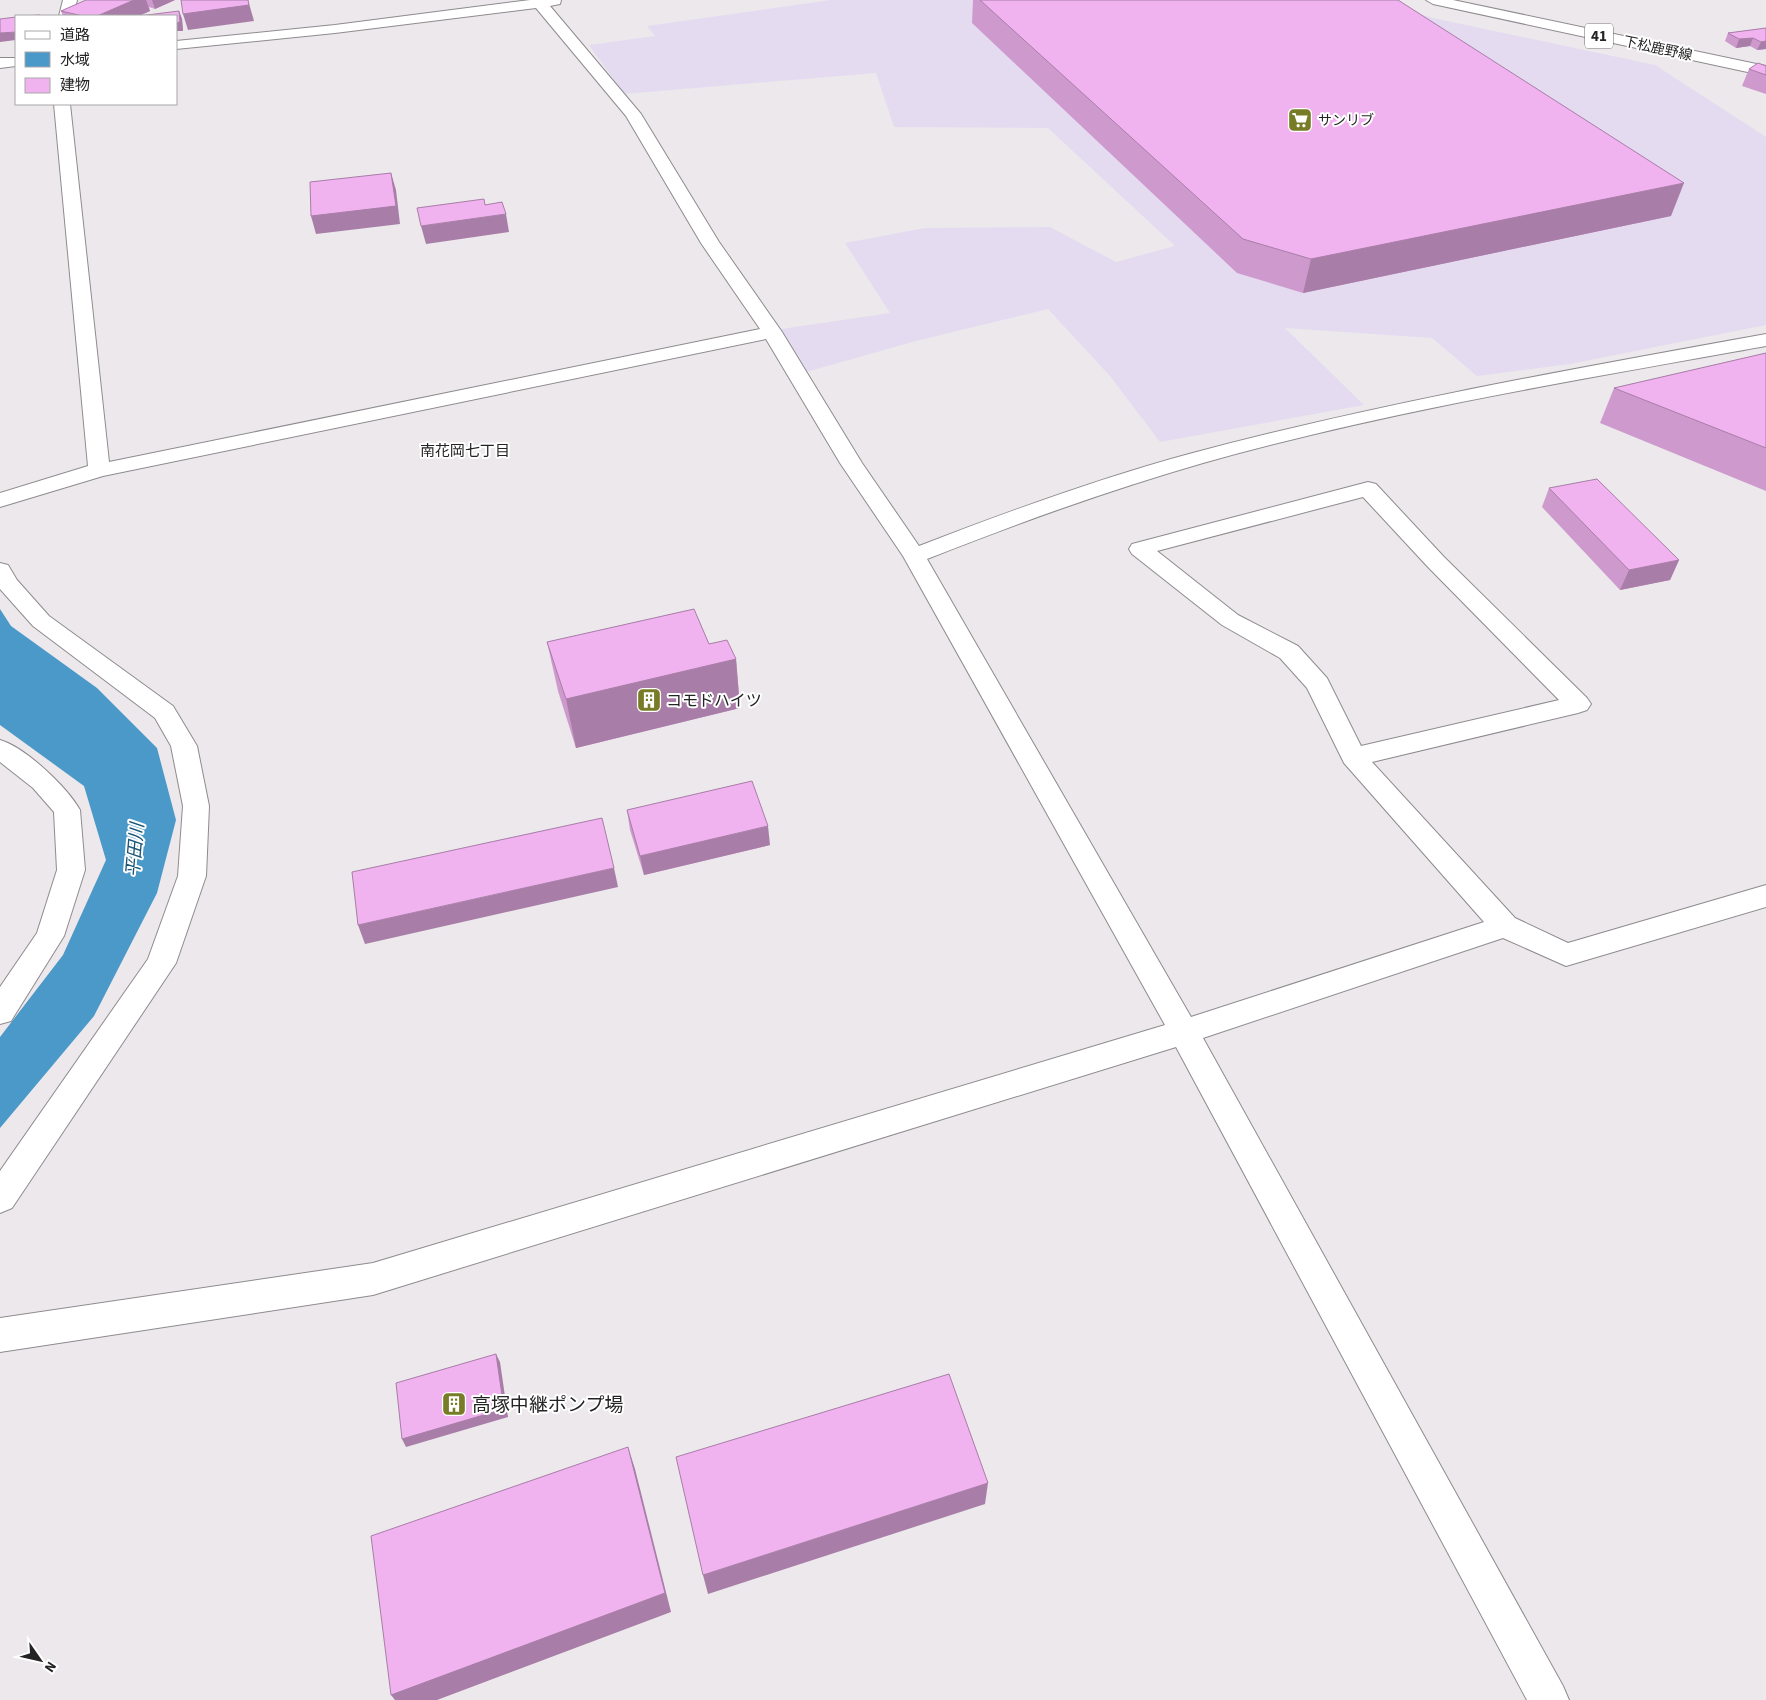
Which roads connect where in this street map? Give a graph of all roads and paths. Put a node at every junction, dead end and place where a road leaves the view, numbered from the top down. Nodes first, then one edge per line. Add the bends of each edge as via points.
1 (70, 0) edge
2 (561, 0) edge
3 (1433, 0) edge
4 (539, 2) edge
5 (66, 15) edge
6 (178, 45) edge
7 (15, 62) edge
8 (0, 64) edge
9 (1766, 71) edge
10 (62, 105) edge
11 (772, 332) junction
12 (1766, 340) edge
13 (99, 470) junction
14 (0, 500) edge
15 (914, 556) junction
16 (3, 580) edge
17 (0, 749) edge
18 (1353, 757) junction
19 (1766, 896) edge
20 (1505, 926) junction
21 (0, 1012) edge
22 (1184, 1032) junction
23 (0, 1198) edge
24 (0, 1335) edge
25 (1549, 1700) edge

1 - 5 street
2 - 4 street
3 - 9 street, 下松鹿野線 / 41
4 - 6 street via 335,29
4 - 11 street via 633,114 710,243
7 - 8 street
10 - 13 street
11 - 13 street
11 - 15 street via 852,463
12 - 15 street via 1326,426 1195,459 1027,512
13 - 14 street
15 - 22 street
16 - 23 street via 41,621 164,712 184,746 196,806 192,876 161,963
17 - 21 street via 42,781 67,810 71,870 50,936
18 - 18 street via 1318,684 1289,652 1230,620 1140,549 1368,490 1578,704
18 - 20 street
19 - 20 street via 1566,955
20 - 22 street
22 - 24 street via 373,1279
22 - 25 street

